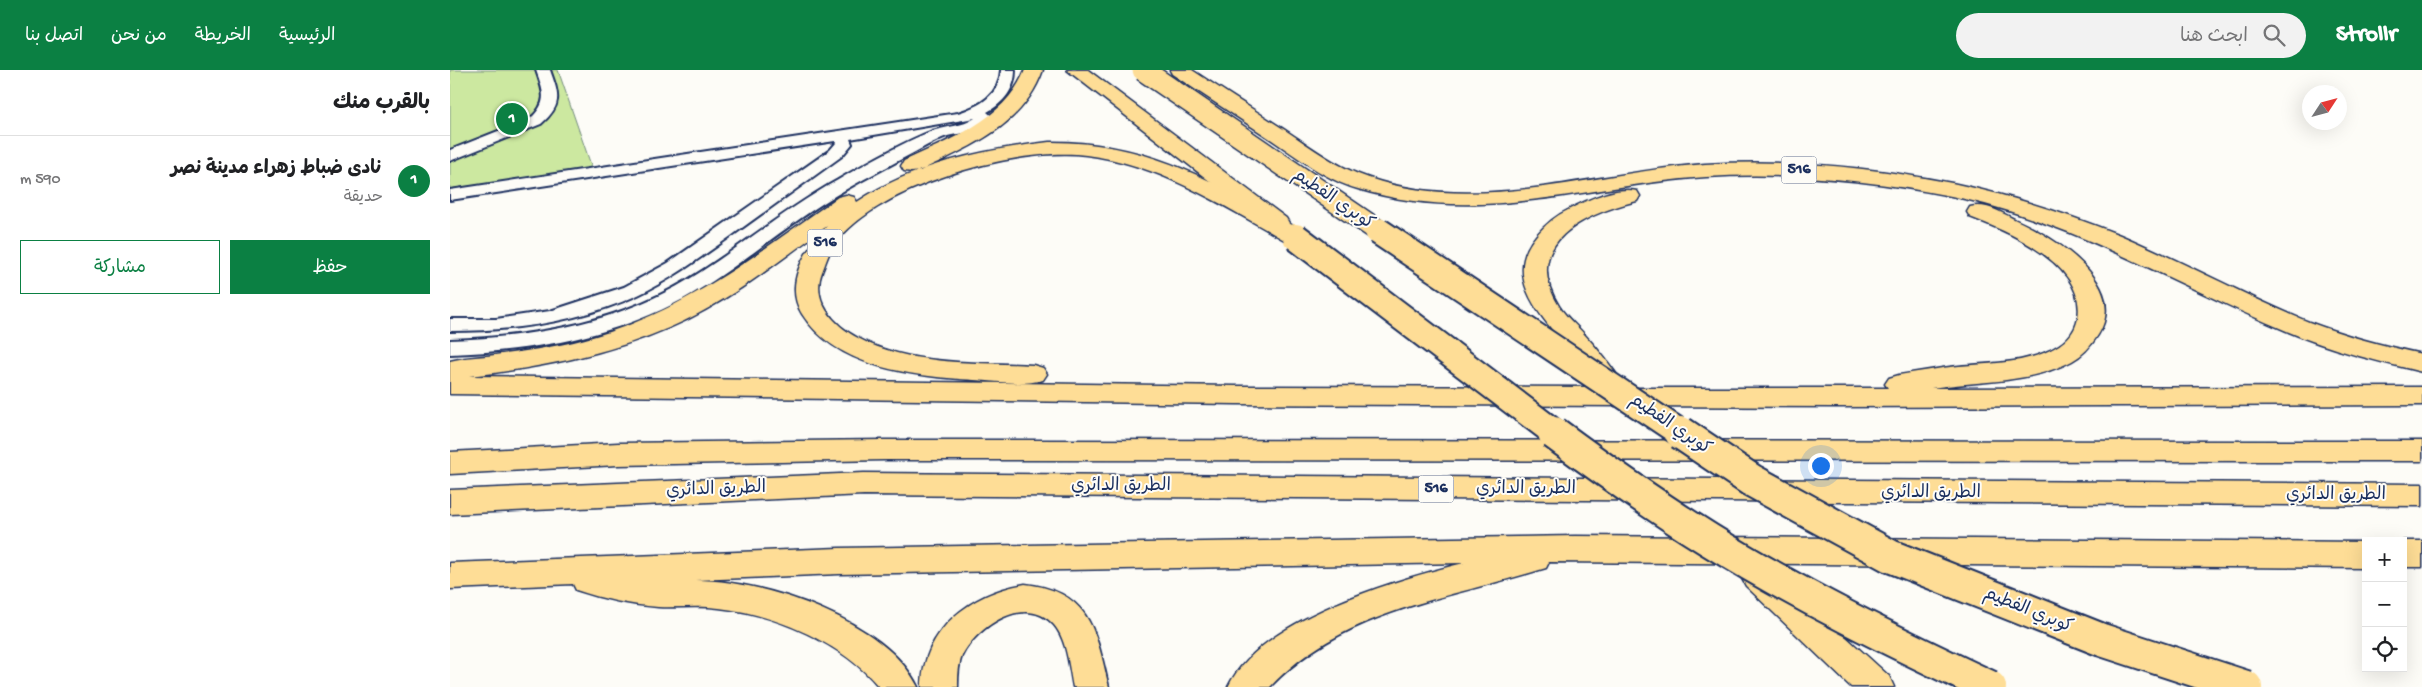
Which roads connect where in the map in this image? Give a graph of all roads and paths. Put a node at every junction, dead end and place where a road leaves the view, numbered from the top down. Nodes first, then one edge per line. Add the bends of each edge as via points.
1 (544, 70) edge
2 (1008, 70) edge
3 (1034, 70) edge
4 (1076, 70) edge
5 (1143, 70) edge
6 (1179, 70) edge
7 (950, 126) junction
8 (902, 127) junction
9 (841, 134) junction
10 (917, 145) junction
11 (450, 156) edge
12 (829, 159) junction
13 (576, 182) junction
14 (450, 195) edge
15 (450, 207) edge
16 (1296, 237) junction
17 (450, 326) edge
18 (450, 348) edge
19 (2422, 363) edge
20 (450, 370) edge
21 (450, 385) edge
22 (1610, 385) junction
23 (1236, 394) junction
24 (2422, 396) edge
25 (1836, 398) junction
26 (2422, 452) edge
27 (450, 463) edge
28 (2422, 495) edge
29 (450, 502) edge
30 (1575, 548) junction
31 (2407, 554) edge
32 (2422, 554) edge
33 (1735, 555) junction
34 (2362, 555) edge
35 (555, 571) junction
36 (450, 576) edge
37 (900, 687) edge
38 (940, 687) edge
39 (1090, 687) edge
40 (1246, 687) edge
41 (1876, 687) edge
42 (1990, 687) edge
43 (2246, 687) edge

1 - 11 lane via 552,96 548,112 536,121
2 - 7 lane via 1007,83 999,96 973,113 986,118 968,129
3 - 20 main road, 516 via 1027,91 995,121 848,201 750,270 690,307 628,334 563,353 528,361
4 - 16 main road
5 - 22 main road, كوبري الفطيم, bridge
6 - 19 main road, 516 via 1327,168 1361,183 1408,196 1494,200 1670,174 1734,169 1784,169 1892,179 1970,194 2054,219 2133,250 2325,336
7 - 8 lane
7 - 10 lane
8 - 9 lane
8 - 10 lane
9 - 12 lane via 843,146
9 - 13 lane
10 - 18 lane via 831,190 706,277 649,308 616,321 547,340
12 - 13 lane via 804,154 776,156
12 - 17 lane via 674,267 631,291 550,317 496,325
13 - 14 lane
13 - 15 lane
16 - 23 main road, 516 via 1194,182 1146,162 1082,148 1055,148 985,158 895,189 854,214 837,229 823,245 809,270 808,304 816,316 826,329 848,344 868,352 899,361 984,372 1106,378
16 - 33 main road, bridge via 1620,481
21 - 23 main road, 516
22 - 25 main road, 516 via 1546,306 1537,289 1534,272 1539,250 1553,229 1584,208 1627,196 1708,184 1759,182 1818,184 1937,201 1997,218 2024,231 2049,246 2084,282 2092,301 2093,319 2086,336 2071,350 2049,362
22 - 43 main road, كوبري الفطيم, bridge via 1751,480 1890,556 2102,640
23 - 25 main road, 516
24 - 25 main road, 516
26 - 27 main road, الطريق الدائري / 516 via 884,450 618,454
28 - 29 main road, الطريق الدائري / 516 via 864,484
30 - 34 main road
30 - 35 main road via 859,561
30 - 40 main road via 1406,594 1346,614 1279,652
31 - 32 main road
33 - 41 main road, bridge
33 - 42 main road, bridge via 1898,645
35 - 36 main road
35 - 37 main road via 602,586 657,593 718,594 757,600 801,614 867,654 895,678
38 - 39 main road via 944,657 961,630 982,611 1019,598 1039,599 1058,607 1071,622

